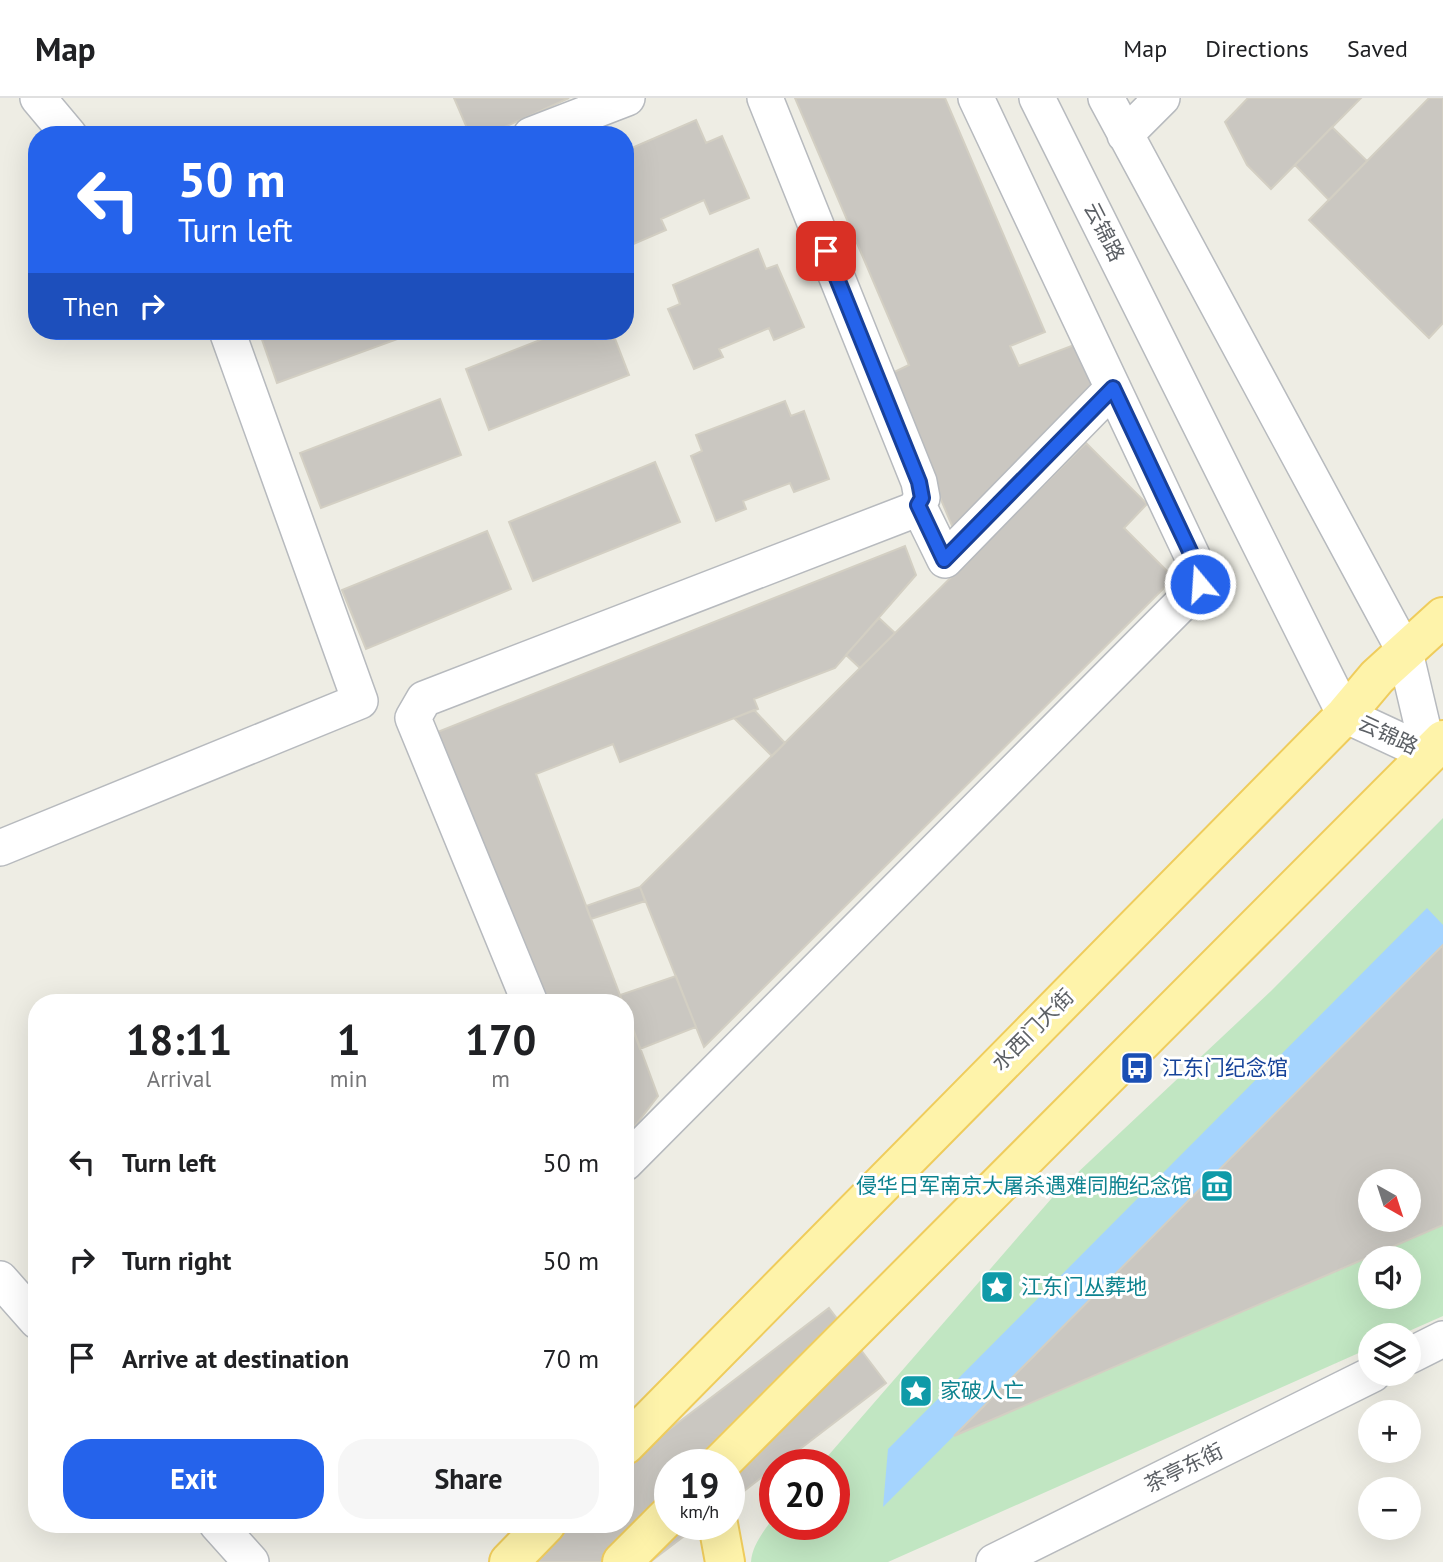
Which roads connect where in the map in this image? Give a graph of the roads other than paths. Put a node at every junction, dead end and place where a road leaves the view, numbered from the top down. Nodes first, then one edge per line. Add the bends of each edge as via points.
1 (38, 98) edge
2 (628, 98) edge
3 (765, 98) edge
4 (976, 98) edge
5 (1037, 98) edge
6 (1105, 98) edge
7 (1162, 98) edge
8 (61, 126) edge
9 (555, 126) edge
10 (1125, 135) junction
11 (230, 340) edge
12 (1113, 388) junction
13 (918, 505) junction
14 (1443, 617) edge
15 (1405, 652) junction
16 (1345, 715) junction
17 (1436, 747) edge
18 (0, 848) edge
19 (526, 994) edge
20 (634, 1154) edge
21 (0, 1279) edge
22 (28, 1311) edge
23 (1443, 1339) edge
24 (1421, 1350) edge
25 (1358, 1381) edge
26 (634, 1436) edge
27 (736, 1449) edge
28 (654, 1530) edge
29 (225, 1533) edge
30 (537, 1533) edge
31 (721, 1540) edge
32 (250, 1562) edge
33 (509, 1562) edge
34 (622, 1562) edge
35 (725, 1562) edge
36 (994, 1562) edge

1 - 8 street
2 - 9 street
3 - 13 street via 919,482 922,498
4 - 12 street
5 - 16 street, 云锦路
6 - 10 street, 云锦路
7 - 10 street
10 - 15 street, 云锦路
11 - 18 street via 360,701
12 - 13 street via 944,560
12 - 20 street via 1196,564 1200,584
13 - 19 street via 424,699 413,718
14 - 15 main road, 水西门大街
15 - 16 main road, 水西门大街
15 - 17 street, 云锦路
16 - 17 street, 云锦路
16 - 26 main road, 水西门大街
17 - 27 main road
21 - 22 street
23 - 24 street
25 - 36 street, 茶亭东街
28 - 34 main road
29 - 32 street
30 - 33 main road
31 - 35 main road

